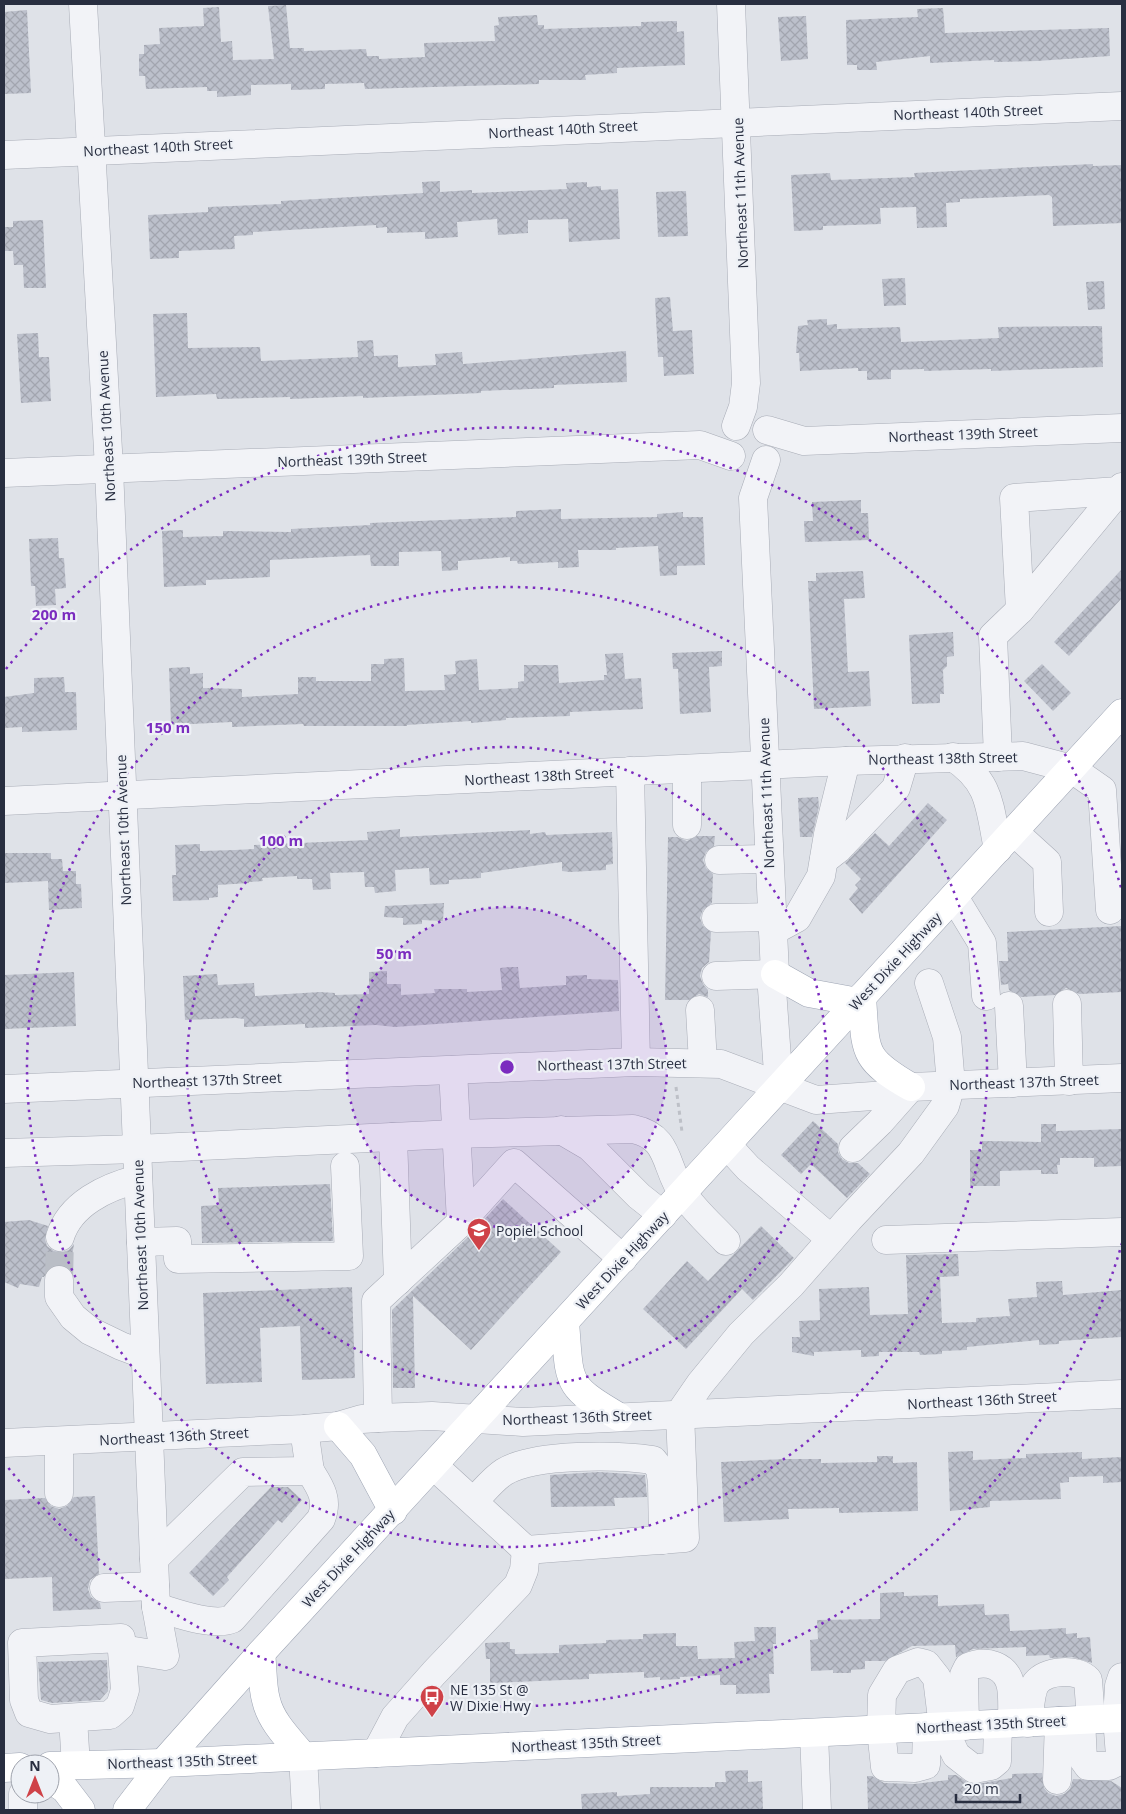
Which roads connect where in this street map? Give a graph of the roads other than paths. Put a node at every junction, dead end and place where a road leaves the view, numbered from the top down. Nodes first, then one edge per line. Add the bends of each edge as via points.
1 (83, 4) edge
2 (731, 4) edge
3 (1122, 106) edge
4 (737, 122) junction
5 (90, 150) junction
6 (4, 155) edge
7 (746, 383) junction
8 (735, 427) junction
9 (1122, 428) edge
10 (766, 444) junction
11 (700, 446) junction
12 (732, 458) junction
13 (109, 468) junction
14 (4, 473) edge
15 (1121, 489) edge
16 (752, 498) junction
17 (1020, 610) junction
18 (1122, 714) edge
19 (953, 757) junction
20 (998, 757) junction
21 (905, 758) junction
22 (846, 761) junction
23 (765, 766) junction
24 (687, 769) junction
25 (1072, 769) junction
26 (630, 771) junction
27 (1112, 790) edge
28 (121, 796) junction
29 (4, 801) edge
30 (687, 825) dead end
31 (1006, 841) junction
32 (768, 859) junction
33 (720, 860) dead end
34 (824, 860) junction
35 (954, 897) junction
36 (1110, 910) dead end
37 (1049, 912) dead end
38 (716, 918) dead end
39 (772, 924) junction
40 (775, 974) junction
41 (716, 976) dead end
42 (929, 983) dead end
43 (860, 999) junction
44 (1067, 1004) dead end
45 (700, 1010) dead end
46 (636, 1062) junction
47 (703, 1063) junction
48 (453, 1070) junction
49 (1122, 1078) edge
50 (1069, 1080) junction
51 (134, 1083) junction
52 (1013, 1083) junction
53 (951, 1085) junction
54 (779, 1087) junction
55 (911, 1087) junction
56 (4, 1089) edge
57 (561, 1130) junction
58 (455, 1134) junction
59 (393, 1137) junction
60 (726, 1145) junction
61 (853, 1148) dead end
62 (137, 1149) junction
63 (4, 1153) edge
64 (514, 1163) junction
65 (345, 1166) dead end
66 (138, 1179) junction
67 (683, 1194) junction
68 (663, 1215) junction
69 (461, 1222) junction
70 (1122, 1232) edge
71 (60, 1237) tunnel mouth
72 (831, 1239) junction
73 (886, 1240) dead end
74 (726, 1241) dead end
75 (141, 1242) junction
76 (623, 1258) junction
77 (60, 1280) tunnel mouth
78 (398, 1281) junction
79 (565, 1322) junction
80 (145, 1355) junction
81 (1122, 1394) edge
82 (680, 1414) junction
83 (619, 1417) junction
84 (378, 1418) junction
85 (477, 1418) junction
86 (338, 1426) junction
87 (304, 1429) junction
88 (149, 1438) junction
89 (58, 1441) junction
90 (4, 1443) edge
91 (434, 1466) junction
92 (310, 1471) junction
93 (59, 1492) dead end
94 (474, 1501) junction
95 (393, 1511) junction
96 (663, 1540) junction
97 (526, 1550) junction
98 (155, 1584) junction
99 (104, 1588) dead end
100 (122, 1643) junction
101 (261, 1653) junction
102 (1122, 1677) edge
103 (73, 1719) junction
104 (1094, 1719) edge
105 (1012, 1723) junction
106 (945, 1726) junction
107 (882, 1730) junction
108 (814, 1733) junction
109 (376, 1753) junction
110 (303, 1756) junction
111 (163, 1763) junction
112 (63, 1765) edge
113 (1056, 1780) dead end
114 (60, 1786) edge
115 (81, 1810) edge
116 (127, 1810) edge
117 (306, 1810) edge
118 (817, 1810) edge

1 - 5 street, Northeast 10th Avenue
2 - 4 street, Northeast 11th Avenue
3 - 4 street, Northeast 140th Street
4 - 5 street, Northeast 140th Street
4 - 7 street, Northeast 11th Avenue
5 - 6 street, Northeast 140th Street
5 - 13 street, Northeast 10th Avenue
7 - 8 street, Northeast 11th Avenue via 743,407
7 - 10 street, Northeast 11th Avenue
8 - 10 street via 751,421
8 - 11 street, Northeast 139th Street
8 - 12 street via 727,446
9 - 10 street, Northeast 139th Street
10 - 12 street via 753,466 739,464
10 - 16 street, Northeast 11th Avenue
11 - 12 street, Northeast 139th Street
11 - 13 street, Northeast 139th Street
12 - 16 street, Northeast 11th Avenue
13 - 14 street, Northeast 139th Street
13 - 28 street, Northeast 10th Avenue
15 - 17 street
15 - 17 street via 1014,498
16 - 23 street, Northeast 11th Avenue
17 - 20 street via 993,636
18 - 25 main road, West Dixie Highway
19 - 20 street, Northeast 138th Street
19 - 21 street, Northeast 138th Street
19 - 31 street via 982,784
20 - 25 street, Northeast 138th Street via 1023,756
21 - 22 street, Northeast 138th Street
21 - 34 street via 896,788
22 - 23 street, Northeast 138th Street
22 - 34 street
23 - 24 street, Northeast 138th Street
23 - 32 street, Northeast 11th Avenue
24 - 26 street, Northeast 138th Street
24 - 30 street
25 - 27 street
25 - 31 main road, West Dixie Highway
26 - 28 street, Northeast 138th Street
26 - 46 street
27 - 36 street
28 - 29 street, Northeast 138th Street
28 - 51 street, Northeast 10th Avenue
31 - 35 main road, West Dixie Highway
31 - 37 street via 1047,862
32 - 33 street
32 - 39 street, Northeast 11th Avenue
34 - 39 street via 821,876 797,918
35 - 43 main road, West Dixie Highway
35 - 52 street via 982,943 998,1001
38 - 39 street
39 - 40 street, Northeast 11th Avenue
40 - 41 street
40 - 43 main road via 809,993
40 - 54 street, Northeast 11th Avenue via 772,989
42 - 53 street via 946,1037
43 - 54 main road, West Dixie Highway
43 - 55 main road via 865,1047 878,1065
44 - 50 street
45 - 47 street
46 - 47 street, Northeast 137th Street
46 - 48 street, Northeast 137th Street
47 - 54 street, Northeast 137th Street via 721,1064
48 - 51 street, Northeast 137th Street
48 - 58 street
49 - 50 street, Northeast 137th Street
50 - 52 street, Northeast 137th Street
51 - 56 street, Northeast 137th Street
51 - 62 street, Northeast 10th Avenue
52 - 53 street, Northeast 137th Street
53 - 55 street, Northeast 137th Street
53 - 72 street via 945,1106 911,1153
54 - 55 street, Northeast 137th Street via 816,1100 887,1095
54 - 60 main road, West Dixie Highway
55 - 61 street
57 - 58 street
57 - 64 street
57 - 67 street via 620,1128 651,1134 663,1148
57 - 68 street via 590,1147
58 - 59 street
58 - 69 street
59 - 62 street
59 - 78 street
60 - 67 main road, West Dixie Highway
60 - 72 street
62 - 63 street
62 - 66 street, Northeast 10th Avenue
64 - 69 street
64 - 76 street
65 - 75 street via 349,1256 178,1259 178,1241
66 - 71 street via 117,1184 83,1205 69,1217
66 - 75 street, Northeast 10th Avenue
67 - 68 main road, West Dixie Highway
67 - 74 street
68 - 76 main road, West Dixie Highway
69 - 78 street
70 - 73 street
72 - 82 street via 791,1286 741,1334
75 - 80 street, Northeast 10th Avenue
76 - 79 main road, West Dixie Highway
77 - 80 street via 59,1297 73,1317 90,1330
78 - 84 street via 376,1301
79 - 83 main road via 572,1381 584,1396
79 - 85 main road, West Dixie Highway
80 - 88 street, Northeast 10th Avenue
81 - 82 street, Northeast 136th Street
82 - 83 street, Northeast 136th Street
82 - 96 street via 684,1538
83 - 85 street, Northeast 136th Street via 523,1422
84 - 85 street, Northeast 136th Street
84 - 86 street, Northeast 136th Street
85 - 91 main road, West Dixie Highway
86 - 87 street, Northeast 136th Street
86 - 95 main road via 362,1455
87 - 88 street, Northeast 136th Street
87 - 92 street
88 - 89 street, Northeast 136th Street
88 - 98 street, Northeast 10th Avenue
89 - 90 street, Northeast 136th Street
89 - 93 street
91 - 94 street
91 - 95 main road, West Dixie Highway
92 - 98 street via 243,1472
92 - 98 street via 325,1499 321,1519 232,1619 226,1622 185,1616
94 - 96 street via 503,1473 520,1464 566,1458 653,1460 660,1469 662,1482
94 - 97 street
95 - 101 main road, West Dixie Highway
96 - 97 street
97 - 109 street via 524,1570 518,1585 395,1717
98 - 99 street
98 - 100 street, Northeast 10th Avenue via 165,1656
100 - 103 street via 125,1690 120,1706 110,1714
100 - 103 street via 22,1642 24,1700 29,1713 50,1719
101 - 110 main road via 265,1700 277,1724
101 - 111 main road, West Dixie Highway
102 - 104 street
103 - 112 street
104 - 105 main road, Northeast 135th Street
104 - 105 street via 1088,1680 1084,1675 1068,1671 1042,1678 1035,1684
104 - 113 street
105 - 106 main road, Northeast 135th Street
105 - 106 street via 997,1761 992,1766 974,1769 956,1755
105 - 106 street via 1011,1686 999,1667 982,1663 968,1667
106 - 107 main road, Northeast 135th Street
106 - 107 street via 926,1764 915,1768 885,1767
106 - 107 street via 937,1678 926,1664 918,1662 898,1670 882,1695
107 - 108 main road, Northeast 135th Street
108 - 109 main road, Northeast 135th Street
108 - 118 street
109 - 110 main road, Northeast 135th Street
110 - 111 main road, Northeast 135th Street
110 - 117 street
111 - 112 main road, Northeast 135th Street
111 - 116 main road, West Dixie Highway
114 - 115 main road

